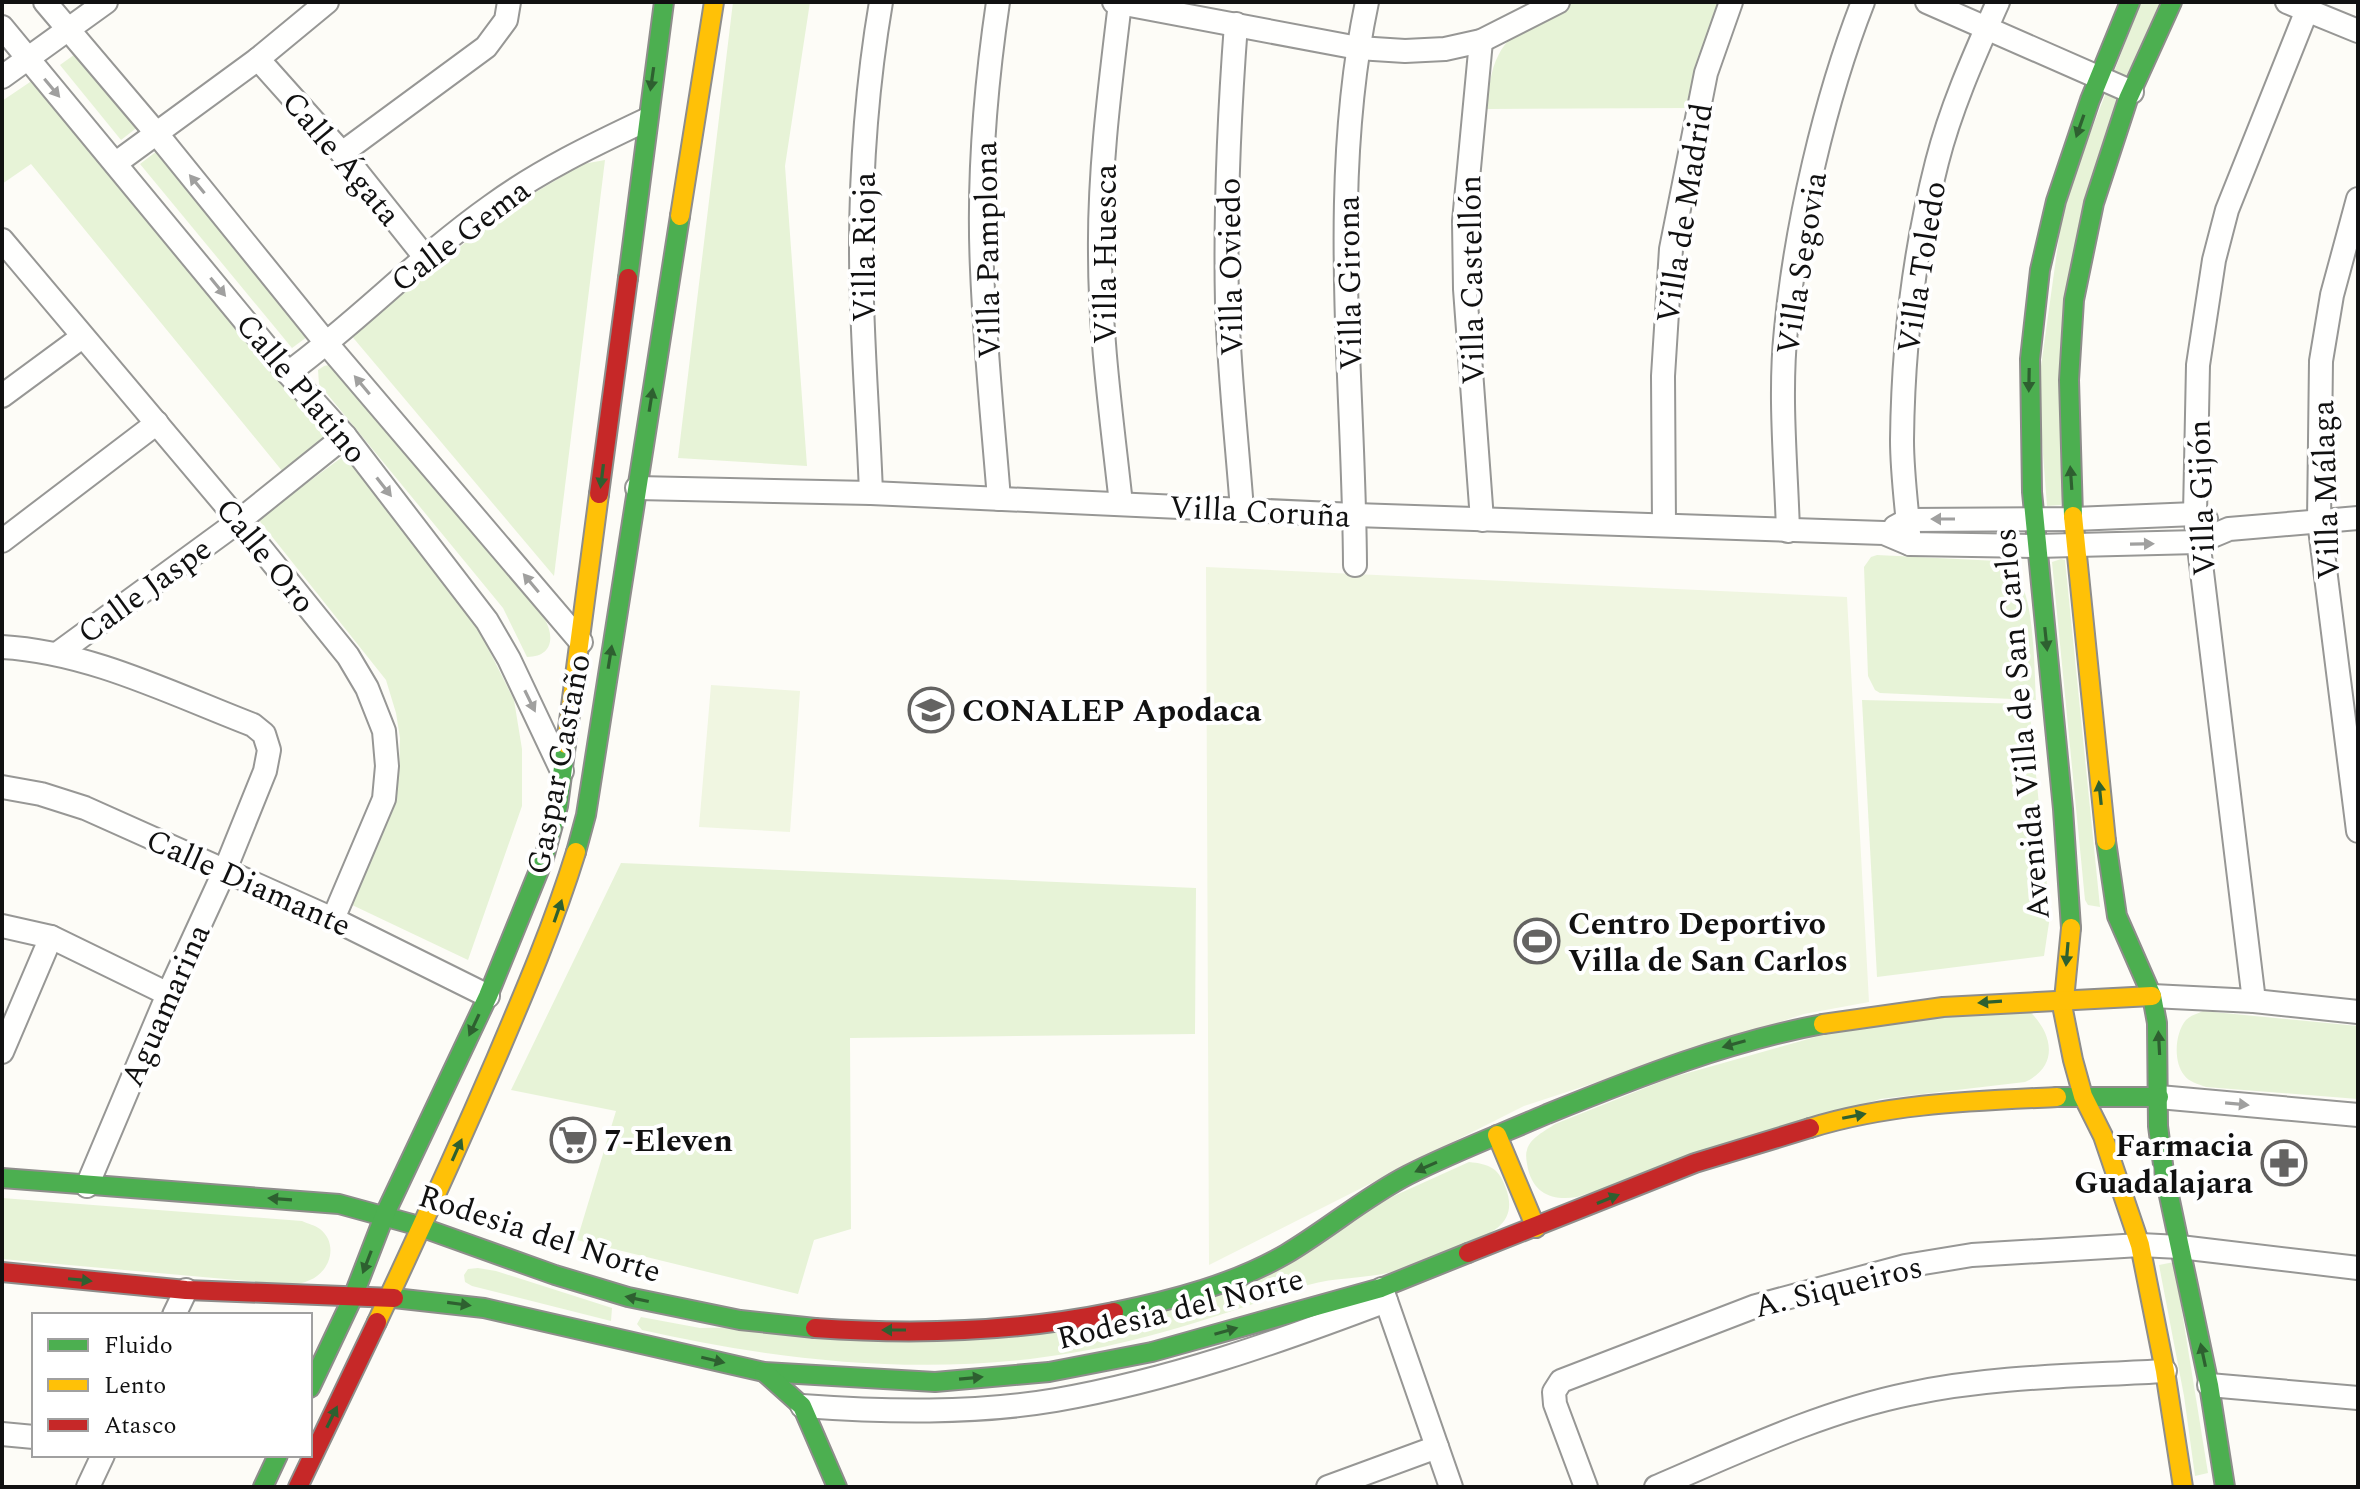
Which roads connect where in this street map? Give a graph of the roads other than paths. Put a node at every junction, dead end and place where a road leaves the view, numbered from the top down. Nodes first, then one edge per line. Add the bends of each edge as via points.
1 (45, 2) edge
2 (106, 2) edge
3 (327, 2) edge
4 (509, 2) edge
5 (664, 2) edge
6 (714, 2) edge
7 (881, 2) edge
8 (998, 2) edge
9 (1117, 2) edge
10 (1367, 2) edge
11 (1558, 2) edge
12 (1731, 2) edge
13 (1863, 2) edge
14 (1927, 2) edge
15 (1998, 2) edge
16 (2130, 2) edge
17 (2172, 2) edge
18 (2297, 6) edge
19 (1236, 24) junction
20 (2, 27) edge
21 (1986, 29) junction
22 (68, 31) junction
23 (2358, 31) edge
24 (1481, 41) junction
25 (1358, 48) junction
26 (28, 59) junction
27 (258, 59) junction
28 (2, 77) edge
29 (2096, 78) junction
30 (2132, 92) junction
31 (646, 120) junction
32 (157, 134) junction
33 (342, 153) junction
34 (116, 163) junction
35 (2358, 199) edge
36 (2, 241) edge
37 (425, 257) junction
38 (82, 337) junction
39 (327, 344) junction
40 (288, 373) junction
41 (2, 396) edge
42 (157, 423) junction
43 (345, 436) junction
44 (637, 488) junction
45 (871, 493) junction
46 (999, 499) junction
47 (1121, 504) junction
48 (1242, 510) junction
49 (2195, 514) junction
50 (1355, 515) junction
51 (2358, 518) edge
52 (2033, 519) junction
53 (2074, 519) junction
54 (1482, 520) junction
55 (1908, 520) junction
56 (239, 521) junction
57 (2319, 521) junction
58 (1664, 525) junction
59 (2229, 529) junction
60 (1788, 531) junction
61 (1884, 533) junction
62 (2, 541) edge
63 (2198, 542) junction
64 (1910, 544) junction
65 (2036, 546) junction
66 (2075, 546) junction
67 (1355, 565) dead end
68 (581, 642) junction
69 (2, 647) edge
70 (57, 654) junction
71 (563, 774) junction
72 (2, 787) edge
73 (2358, 831) edge
74 (225, 870) junction
75 (2095, 918) junction
76 (333, 919) junction
77 (2, 926) edge
78 (51, 937) junction
79 (168, 994) junction
80 (488, 996) junction
81 (2152, 996) junction
82 (2064, 998) junction
83 (2254, 1001) junction
84 (2358, 1012) edge
85 (4, 1045) edge
86 (2083, 1096) junction
87 (2159, 1097) junction
88 (2358, 1115) edge
89 (1497, 1135) junction
90 (2, 1178) edge
91 (87, 1186) junction
92 (385, 1214) junction
93 (422, 1228) junction
94 (1536, 1228) junction
95 (2140, 1245) junction
96 (2180, 1247) junction
97 (2358, 1268) edge
98 (2, 1272) edge
99 (186, 1290) junction
100 (1384, 1294) junction
101 (353, 1297) junction
102 (390, 1298) junction
103 (175, 1313) edge
104 (2165, 1371) junction
105 (764, 1372) junction
106 (312, 1384) edge
107 (2209, 1385) junction
108 (2358, 1398) edge
109 (802, 1406) junction
110 (2, 1434) edge
111 (32, 1437) edge
112 (1437, 1447) junction
113 (102, 1457) edge
114 (277, 1457) edge
115 (88, 1487) edge
116 (263, 1487) edge
117 (298, 1487) edge
118 (837, 1487) edge
119 (1328, 1487) edge
120 (1451, 1487) edge
121 (1586, 1487) edge
122 (1656, 1487) edge
123 (2183, 1487) edge
124 (2225, 1487) edge

1 - 22 street, Calle Platino
2 - 22 street
3 - 27 street
4 - 33 street via 506,20 486,47
5 -> 31 street, Gaspar Castaño
44 -> 6 street, Gaspar Castaño
7 - 45 street, Villa Rioja via 864,147 861,250
8 - 46 street, Villa Pamplona via 982,155 982,268
9 - 19 street
9 - 47 street, Villa Huesca via 1100,252
10 - 25 street, Villa Girona
11 - 24 street
12 - 58 street, Villa de Madrid via 1706,73 1671,249 1663,376
13 - 60 street, Villa Segovia via 1824,130 1786,330
14 - 21 street
15 - 21 street, Villa Toledo
16 - 29 street, Avenida Villa de San Carlos
17 - 30 street, Avenida Villa de San Carlos
18 - 23 street
18 - 49 street, Villa Gijón via 2214,260 2198,365
19 - 25 street
19 - 48 street, Villa Oviedo via 1227,249
20 - 26 street, Calle Platino
21 - 29 street
21 - 55 street, Villa Toledo via 1938,159 1916,253 1902,442
22 - 26 street
22 - 32 street, Calle Platino
24 - 25 street via 1445,49
24 - 54 street, Villa Castellón via 1464,221
25 - 50 street, Villa Girona via 1346,199
26 - 28 street
26 -> 34 street, Calle Platino
27 - 32 street
27 - 33 street, Calle Ágata
29 - 30 street
29 -> 52 street, Avenida Villa de San Carlos via 2066,167 2040,271 2030,357
53 -> 30 street, Avenida Villa de San Carlos via 2069,380 2074,300 2094,203
31 - 37 street, Calle Gema via 542,173
31 -> 68 street, Gaspar Castaño
32 - 34 street
39 -> 32 street, Calle Platino
33 - 37 street, Calle Ágata
34 -> 40 street, Calle Platino
35 - 57 street, Villa Málaga via 2321,361
36 - 38 street, Calle Oro
37 - 39 street, Calle Gema
38 - 41 street
38 - 42 street, Calle Oro
39 - 40 street, Calle Gema
68 -> 39 street, Calle Platino
40 - 43 street, Calle Platino
42 - 56 street, Calle Oro
42 - 62 street
43 - 56 street, Calle Jaspe
43 -> 71 street, Calle Platino via 487,621
44 - 45 street, Villa Coruña
93 -> 44 street, Gaspar Castaño via 573,868 586,815
45 - 46 street, Villa Coruña
46 - 47 street, Villa Coruña
47 - 48 street, Villa Coruña
48 - 50 street, Villa Coruña
49 - 53 street, Villa Coruña
49 - 59 street, Villa Coruña
49 - 63 street, Villa Gijón
50 - 54 street, Villa Coruña
50 - 67 street, Villa Girona
51 - 57 street, Villa Coruña
52 - 53 street, Villa Coruña
52 -> 55 street, Villa Coruña
52 - 65 street, Avenida Villa de San Carlos
53 - 66 street, Avenida Villa de San Carlos
54 - 58 street, Villa Coruña
55 - 61 street, Villa Coruña
55 - 64 street, Villa Toledo
56 - 70 street, Calle Jaspe
56 - 76 street, Calle Oro via 348,656 384,731 384,799
57 - 59 street, Villa Coruña
57 - 73 street, Villa Málaga
58 - 60 street, Villa Coruña
59 - 63 street, Villa Coruña
60 - 61 street, Villa Coruña
61 - 64 street, Villa Coruña
66 -> 63 street, Villa Coruña
63 - 83 street, Villa Gijón
64 - 65 street, Villa Coruña
65 - 66 street, Villa Coruña
65 -> 75 street, Avenida Villa de San Carlos
75 -> 66 street, Avenida Villa de San Carlos via 2108,863
68 - 71 street, Gaspar Castaño
69 - 70 street
70 - 74 street, Aguamarina via 95,663 253,725 264,734 269,750 265,771
71 - 80 street, Gaspar Castaño via 544,858
72 - 74 street, Calle Diamante via 85,808
74 - 76 street, Calle Diamante
74 - 79 street, Aguamarina
75 - 81 street, Avenida Villa de San Carlos
75 -> 82 street, Avenida Villa de San Carlos
76 - 80 street, Calle Diamante
77 - 78 street
78 - 79 street
78 - 85 street
79 - 91 street, Aguamarina
80 -> 92 street, Gaspar Castaño
81 - 82 street, Rodesia del Norte
81 - 83 street
87 -> 81 street, Avenida Villa de San Carlos via 2159,1038
82 - 86 street, Avenida Villa de San Carlos
82 -> 89 street, Rodesia del Norte via 1893,1012 1735,1043
83 - 84 street
86 - 87 street, Rodesia del Norte
94 -> 86 street, Rodesia del Norte via 1695,1163 1841,1118 1968,1101
86 - 95 street, Avenida Villa de San Carlos via 2103,1136
87 -> 88 street
87 - 96 street, Avenida Villa de San Carlos via 2164,1172
89 -> 93 street, Rodesia del Norte via 1360,1202 1283,1255 1248,1272 1143,1306 968,1330 844,1330 745,1320 629,1298
89 - 94 street
90 - 91 street, Rodesia del Norte
92 -> 91 street, Rodesia del Norte via 339,1204
92 - 93 street, Rodesia del Norte
92 -> 101 street, Gaspar Castaño
93 - 102 street, Gaspar Castaño
94 - 100 street, Rodesia del Norte
95 - 96 street, A. Siqueiros
95 - 104 street, Avenida Villa de San Carlos
95 - 121 street, A. Siqueiros via 1972,1255 1905,1266 1756,1306 1561,1381 1555,1404
96 - 97 street, A. Siqueiros
107 -> 96 street, Avenida Villa de San Carlos
98 -> 99 street, Rodesia del Norte
99 - 101 street, Rodesia del Norte
99 - 103 street
105 -> 100 street, Rodesia del Norte via 935,1382 1049,1372
100 - 109 street via 1255,1349 1149,1381 1053,1400 869,1411
100 - 112 street
101 - 102 street, Rodesia del Norte
101 - 106 street, Gaspar Castaño
102 -> 105 street, Rodesia del Norte via 484,1308
117 -> 102 street, Gaspar Castaño
104 - 122 street via 1994,1381 1907,1394 1784,1433
104 - 123 street, Avenida Villa de San Carlos
105 - 109 street
107 - 108 street
107 - 124 street, Avenida Villa de San Carlos
109 - 118 street
110 - 111 street
112 - 119 street
112 - 120 street
113 - 115 street
114 - 116 street

